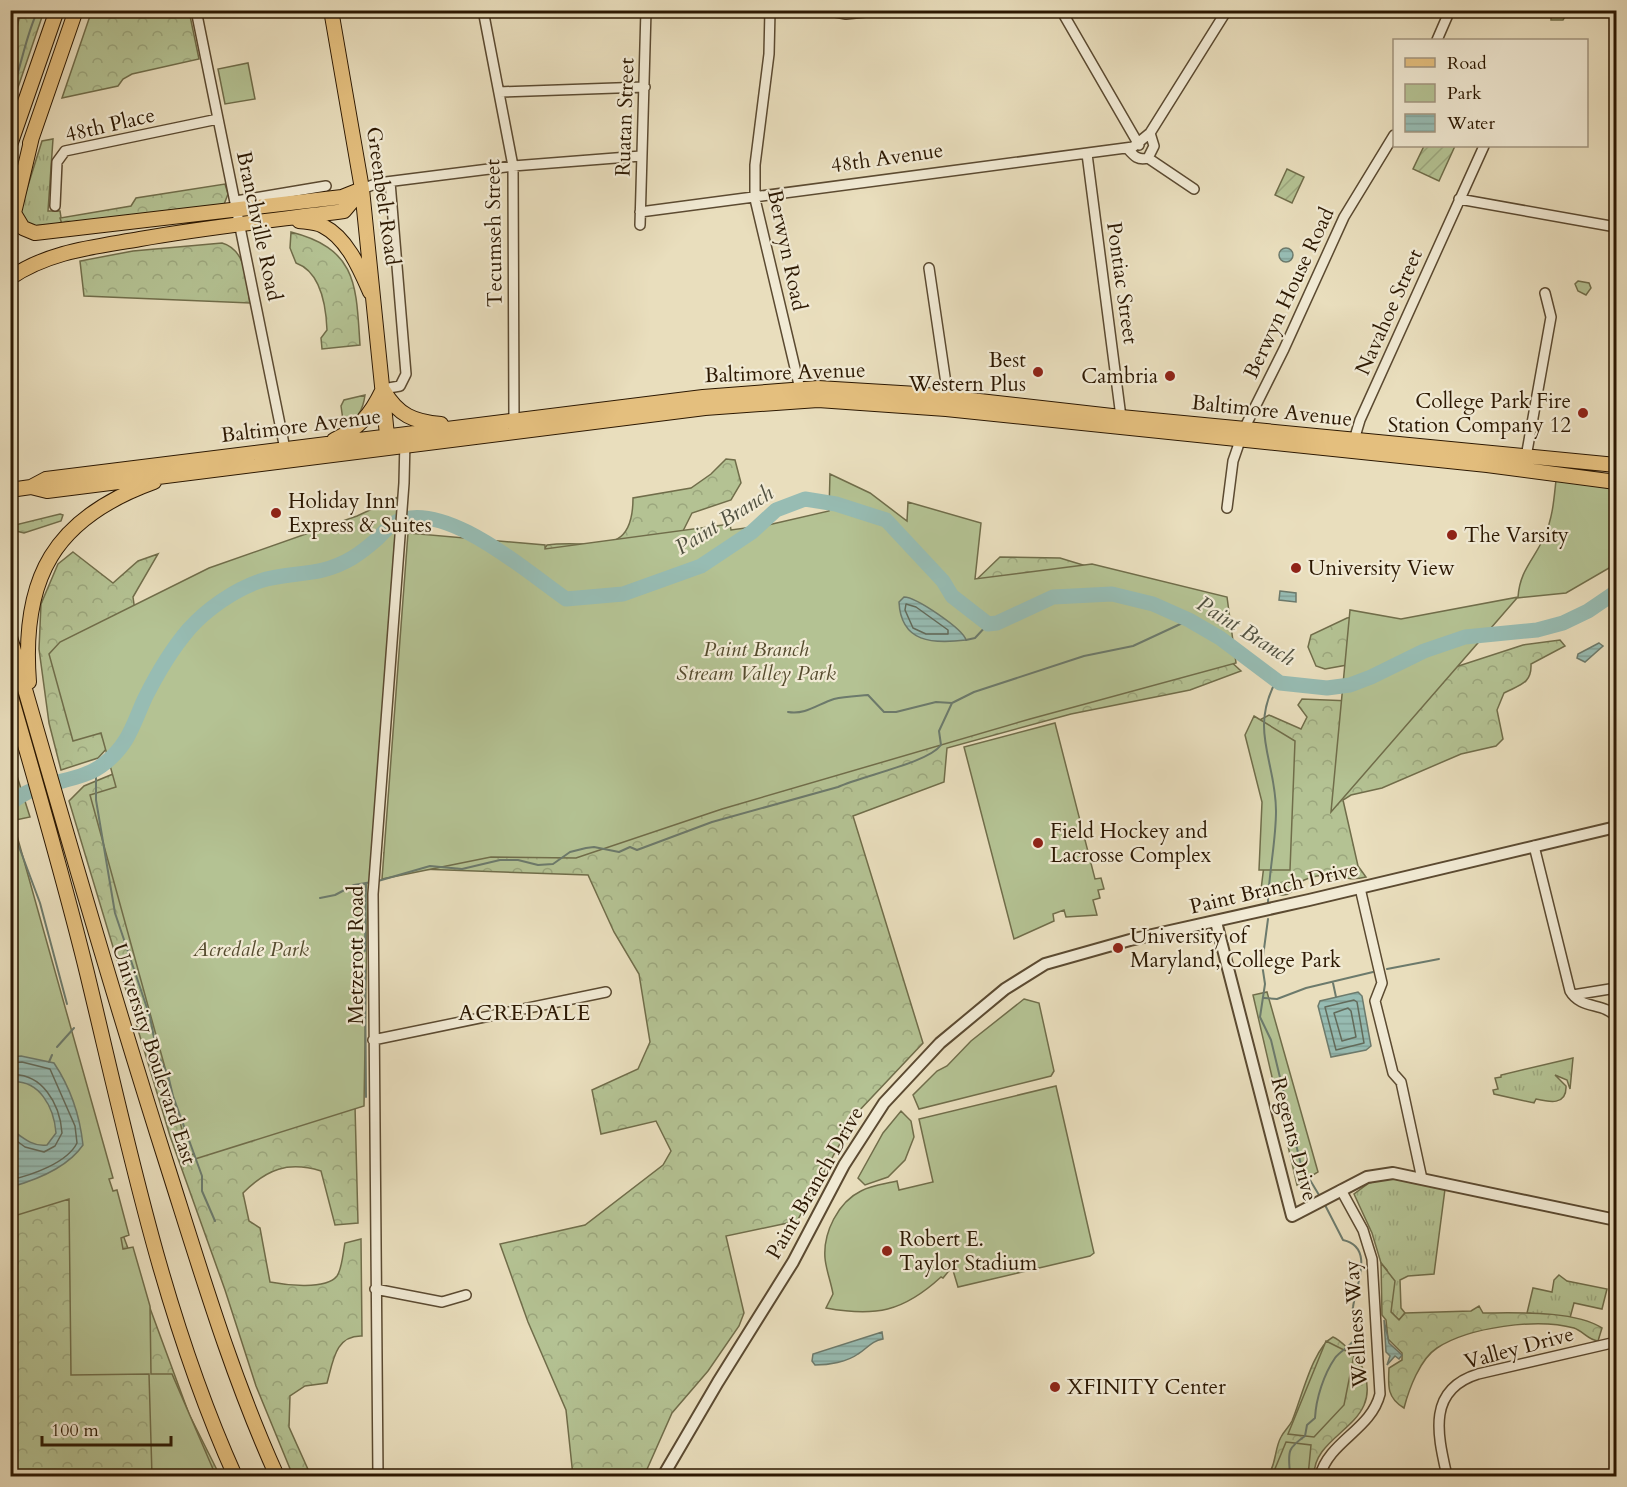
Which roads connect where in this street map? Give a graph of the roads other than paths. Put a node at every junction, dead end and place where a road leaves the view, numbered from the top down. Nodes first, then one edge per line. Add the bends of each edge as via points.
1 (57, 10) edge
2 (76, 10) edge
3 (196, 10) edge
4 (331, 10) edge
5 (483, 10) edge
6 (646, 10) edge
7 (770, 10) edge
8 (825, 10) edge
9 (885, 10) edge
10 (1060, 10) edge
11 (1227, 10) edge
12 (1450, 10) edge
13 (1437, 39) edge
14 (645, 87) junction
15 (499, 92) junction
16 (218, 119) junction
17 (1150, 134) junction
18 (32, 137) junction
19 (1393, 138) edge
20 (10, 145) edge
21 (1139, 145) junction
22 (1484, 147) edge
23 (1127, 148) junction
24 (1087, 154) junction
25 (641, 156) junction
26 (1148, 158) junction
27 (513, 166) junction
28 (390, 182) junction
29 (326, 186) dead end
30 (363, 189) junction
31 (1194, 189) dead end
32 (10, 199) edge
33 (755, 199) junction
34 (1460, 199) junction
35 (55, 207) dead end
36 (238, 212) junction
37 (640, 212) junction
38 (285, 219) junction
39 (640, 225) dead end
40 (1617, 227) edge
41 (929, 268) dead end
42 (10, 278) edge
43 (1545, 293) dead end
44 (375, 304) junction
45 (383, 389) junction
46 (800, 389) junction
47 (948, 397) junction
48 (1122, 417) junction
49 (514, 421) junction
50 (471, 426) junction
51 (1242, 434) junction
52 (1354, 440) junction
53 (405, 441) junction
54 (388, 443) junction
55 (323, 444) junction
56 (285, 449) junction
57 (1526, 457) junction
58 (1617, 465) edge
59 (176, 473) junction
60 (1617, 482) edge
61 (31, 487) junction
62 (10, 490) edge
63 (1227, 508) dead end
64 (10, 637) edge
65 (10, 693) edge
66 (10, 712) edge
67 (32, 714) junction
68 (31, 765) junction
69 (1617, 826) edge
70 (1534, 846) junction
71 (1360, 888) junction
72 (1216, 922) junction
73 (1617, 988) edge
74 (606, 992) dead end
75 (1573, 995) junction
76 (1617, 1017) edge
77 (374, 1040) junction
78 (1422, 1179) junction
79 (1341, 1190) junction
80 (1617, 1220) edge
81 (375, 1289) junction
82 (466, 1295) dead end
83 (1617, 1342) edge
84 (235, 1476) edge
85 (277, 1476) edge
86 (378, 1476) edge
87 (663, 1476) edge
88 (1320, 1476) edge
89 (1447, 1476) edge

1 - 20 main road
2 - 18 main road
3 - 16 street, Branchville Road
4 - 30 main road, Greenbelt Road
5 - 15 street, Tecumseh Street
6 - 14 street, Ruatan Street
7 - 33 street, Berwyn Road
8 - 9 street via 846,14
10 - 21 street
11 - 17 street
12 - 13 street
14 - 15 street
14 - 25 street, Ruatan Street
15 - 27 street, Tecumseh Street
16 - 35 street, 48th Place via 65,151 57,162
16 - 36 street, Branchville Road
17 - 21 street
17 - 26 street via 1154,146
18 - 32 main road
18 - 36 main road via 14,213 23,228 35,233
19 - 51 street, Berwyn House Road via 1344,217
21 - 23 street, 48th Avenue
22 - 34 street, Navahoe Street
23 - 24 street, 48th Avenue
23 - 26 street via 1134,157
24 - 33 street, 48th Avenue
24 - 48 street, Pontiac Street
25 - 27 street
25 - 37 street, Ruatan Street
26 - 31 street
27 - 28 street
27 - 49 street, Tecumseh Street
28 - 30 street
28 - 45 street, Greenbelt Road via 405,374 400,386
29 - 36 street
30 - 36 main road via 342,197
30 - 38 main road via 344,211
30 - 44 main road, Greenbelt Road
33 - 37 street, 48th Avenue
33 - 46 street, Berwyn Road
34 - 40 street
34 - 52 street, Navahoe Street
36 - 38 main road
36 - 42 main road via 51,256
36 - 56 street, Branchville Road
37 - 39 street, Ruatan Street
38 - 44 main road via 322,225 339,239 363,275
41 - 47 street
43 - 57 street via 1551,317
44 - 45 main road, Greenbelt Road
45 - 50 main road via 391,403 412,420
45 - 54 main road, Greenbelt Road
45 - 55 main road via 361,424
46 - 47 main road, Baltimore Avenue via 859,389
46 - 49 main road, Baltimore Avenue
47 - 48 main road, Baltimore Avenue
48 - 51 main road, Baltimore Avenue
49 - 50 main road, Baltimore Avenue
50 - 53 main road, Baltimore Avenue
51 - 52 main road, Baltimore Avenue
51 - 53 main road, Baltimore Avenue via 818,400 705,408
51 - 60 main road, Baltimore Avenue
51 - 63 street, Berwyn House Road via 1233,461
52 - 57 main road, Baltimore Avenue
53 - 54 main road, Baltimore Avenue
53 - 77 street, Metzerott Road via 374,882
54 - 55 main road, Baltimore Avenue
54 - 59 main road, Baltimore Avenue
55 - 56 main road, Baltimore Avenue
56 - 61 main road, Baltimore Avenue via 46,479
57 - 58 main road, Baltimore Avenue
59 - 61 main road, Baltimore Avenue via 47,491
59 - 67 main road via 126,492 94,510 54,552 38,585 28,629
61 - 62 main road, Baltimore Avenue
64 - 67 main road, University Boulevard East
65 - 68 main road, University Boulevard East
66 - 68 main road
67 - 85 main road, University Boulevard East via 98,945 210,1302 247,1407
68 - 84 main road, University Boulevard East via 170,1303 200,1394
69 - 70 street, Paint Branch Drive
70 - 71 street, Paint Branch Drive
70 - 75 street
71 - 72 street, Paint Branch Drive
71 - 78 street via 1382,983 1375,1001 1392,1071 1401,1082
72 - 79 street, Regents Drive via 1292,1216
72 - 87 street, Paint Branch Drive via 1130,940 1045,964 1005,989 918,1064 884,1103 844,1165 792,1262
73 - 75 street
74 - 77 street
75 - 76 street via 1582,1003 1611,1011
77 - 81 street, Metzerott Road
78 - 79 street, Regents Drive via 1381,1173
78 - 80 street, Regents Drive
79 - 88 street, Wellness Way via 1363,1230 1372,1259 1380,1394 1366,1421 1327,1458
81 - 82 street via 442,1302
81 - 86 street, Metzerott Road
83 - 89 street, Valley Drive via 1478,1374 1460,1382 1444,1400 1438,1420

